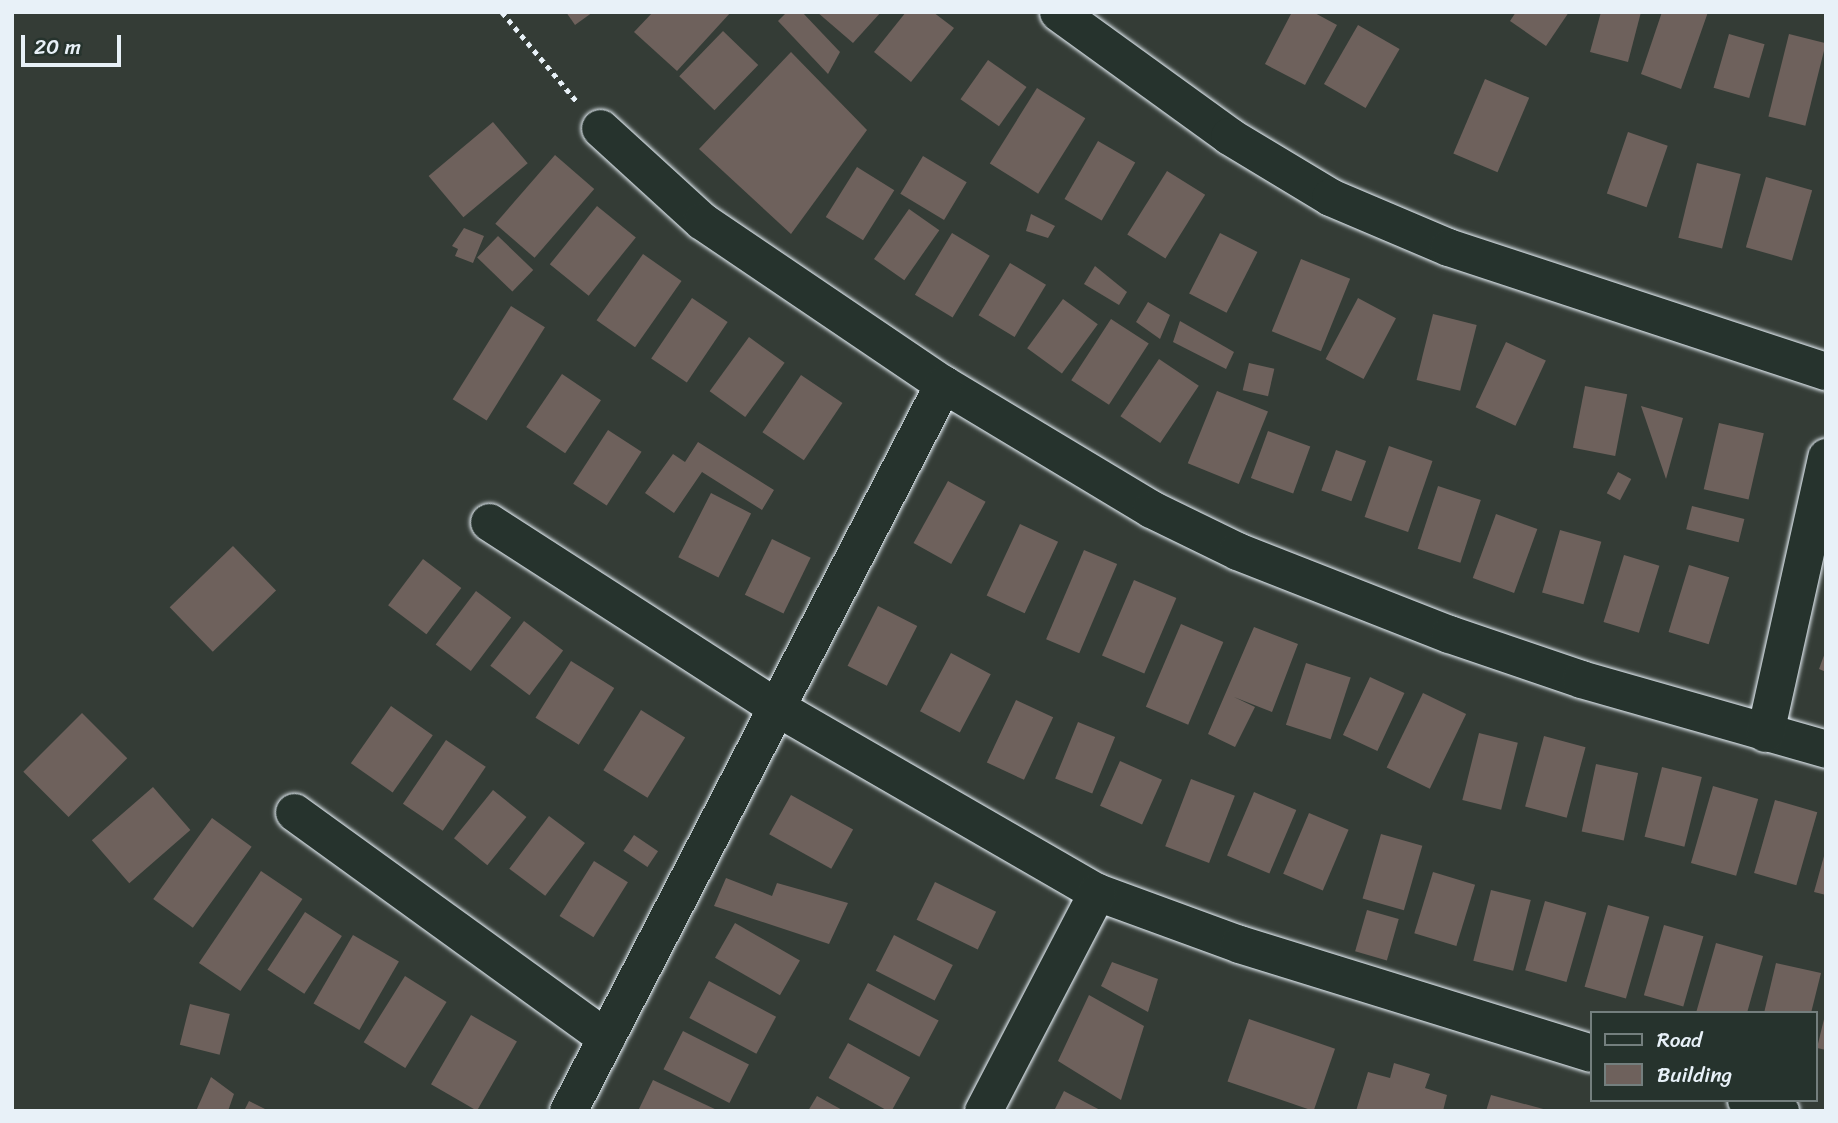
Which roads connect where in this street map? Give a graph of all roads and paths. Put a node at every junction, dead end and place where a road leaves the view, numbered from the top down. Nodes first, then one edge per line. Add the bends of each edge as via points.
1 (502, 12) edge
2 (1058, 12) edge
3 (600, 128) joint
4 (1826, 371) edge
5 (943, 384) junction
6 (1826, 457) edge
7 (489, 522) dead end
8 (776, 707) junction
9 (1765, 733) junction
10 (1826, 750) edge
11 (294, 812) dead end
12 (1097, 892) junction
13 (606, 1038) junction
14 (1590, 1053) edge
15 (1752, 1102) edge
16 (568, 1111) edge
17 (983, 1111) edge
18 (1780, 1111) edge

1 - 3 path
2 - 4 street via 1229,136 1330,197 1448,247
3 - 5 street via 702,221
5 - 8 street
5 - 9 street via 1151,509 1237,551 1449,634
6 - 9 street
7 - 8 street
8 - 12 street
8 - 13 street
9 - 10 street
11 - 13 street
12 - 14 street via 1239,944
12 - 17 street
13 - 16 street
15 - 18 street

